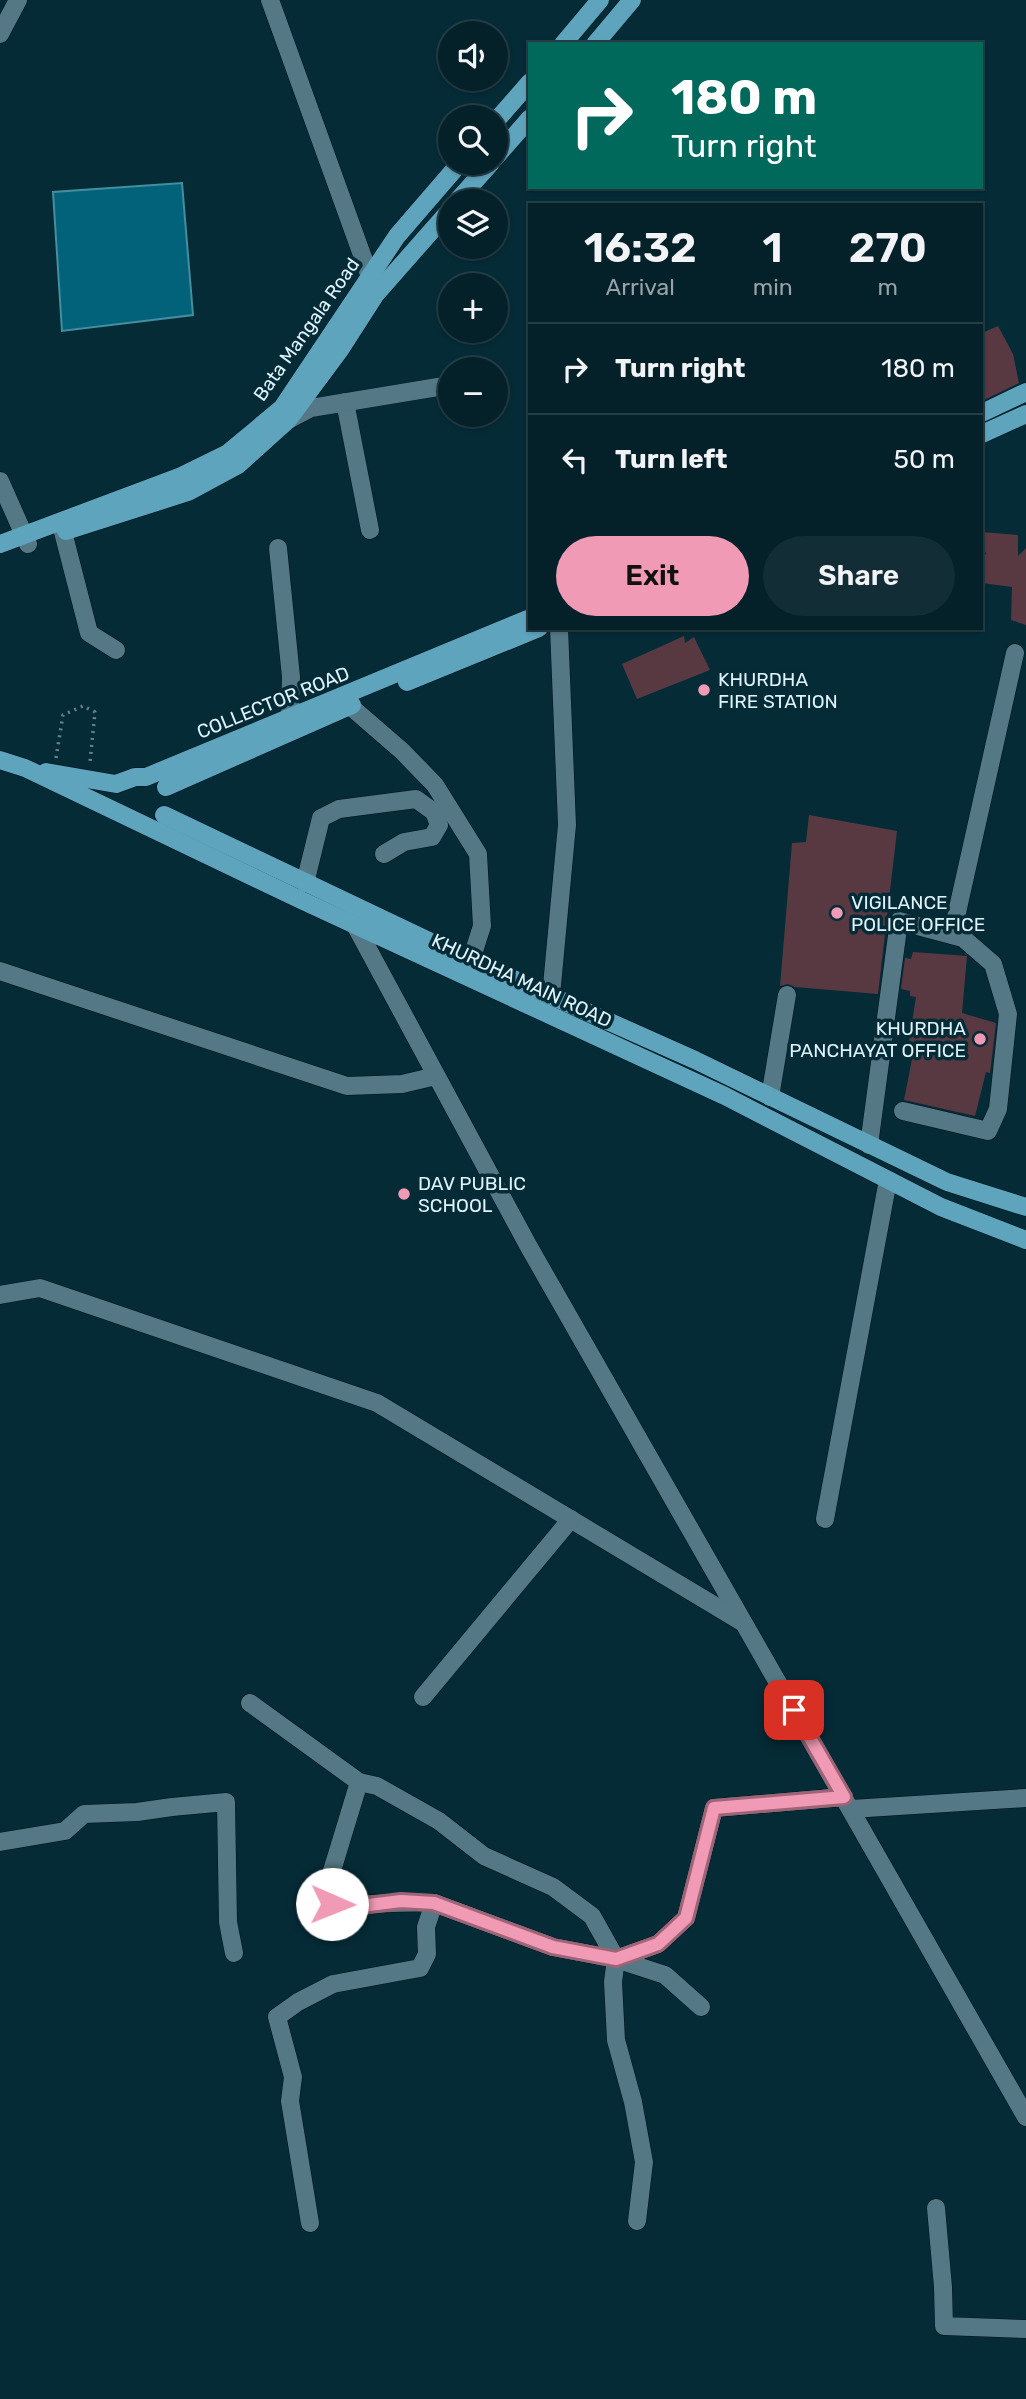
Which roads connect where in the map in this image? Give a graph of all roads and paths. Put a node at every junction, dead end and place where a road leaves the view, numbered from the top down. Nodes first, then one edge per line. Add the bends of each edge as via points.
1 (18, 0) edge
2 (270, 0) edge
3 (600, 0) edge
4 (632, 0) edge
5 (1, 30) edge
6 (565, 42) edge
7 (597, 42) edge
8 (528, 84) edge
9 (508, 107) edge
10 (528, 120) edge
11 (508, 143) edge
12 (450, 175) edge
13 (480, 175) edge
14 (468, 189) edge
15 (438, 224) edge
16 (370, 276) junction
17 (376, 294) junction
18 (438, 387) edge
19 (1026, 393) edge
20 (345, 402) junction
21 (983, 413) edge
22 (1026, 414) edge
23 (288, 420) junction
24 (983, 434) edge
25 (0, 481) edge
26 (370, 530) dead end
27 (63, 532) junction
28 (26, 539) junction
29 (0, 544) edge
30 (278, 548) dead end
31 (0, 554) edge
32 (528, 619) edge
33 (535, 630) edge
34 (559, 630) edge
35 (116, 650) dead end
36 (1015, 653) dead end
37 (349, 706) junction
38 (290, 717) junction
39 (0, 760) edge
40 (25, 768) junction
41 (54, 770) dead end
42 (146, 776) junction
43 (88, 779) junction
44 (116, 784) junction
45 (166, 787) junction
46 (117, 813) junction
47 (164, 815) junction
48 (140, 824) junction
49 (384, 854) dead end
50 (305, 883) junction
51 (355, 925) junction
52 (952, 935) junction
53 (471, 960) junction
54 (0, 971) edge
55 (787, 995) dead end
56 (551, 996) junction
57 (436, 1076) junction
58 (770, 1097) junction
59 (902, 1111) dead end
60 (869, 1145) junction
61 (888, 1180) junction
62 (1026, 1208) edge
63 (1026, 1219) edge
64 (1024, 1241) edge
65 (0, 1295) edge
66 (571, 1519) junction
67 (825, 1519) dead end
68 (745, 1623) junction
69 (423, 1698) dead end
70 (250, 1703) dead end
71 (359, 1782) junction
72 (1026, 1798) edge
73 (847, 1803) junction
74 (0, 1842) edge
75 (434, 1903) junction
76 (234, 1953) dead end
77 (616, 1959) junction
78 (701, 2007) dead end
79 (1026, 2117) edge
80 (936, 2208) dead end
81 (637, 2221) dead end
82 (310, 2223) dead end
83 (1026, 2329) edge

1 - 5 street
2 - 16 street
3 - 6 main road
4 - 7 main road
8 - 9 main road
10 - 11 main road
12 - 16 main road, Bata Mangala Road via 397,236
13 - 14 main road
15 - 17 main road, Bata Mangala Road
16 - 17 street
16 - 28 main road, Bata Mangala Road via 282,408 228,453
17 - 23 main road, Bata Mangala Road
18 - 20 street
19 - 21 main road
20 - 23 street via 310,408
20 - 26 street
22 - 24 main road
23 - 27 main road, Bata Mangala Road via 238,465 188,492
25 - 28 street
27 - 28 main road, Bata Mangala Road
27 - 35 street via 89,633
28 - 29 main road, Bata Mangala Road
28 - 31 main road, Bata Mangala Road
30 - 38 street via 291,677
32 - 38 main road, COLLECTOR ROAD
33 - 37 main road, COLLECTOR ROAD
34 - 56 street via 567,825
36 - 52 street
37 - 45 main road, COLLECTOR ROAD
37 - 53 street via 435,785 478,854 482,926
38 - 42 main road, COLLECTOR ROAD
39 - 40 main road, KHURDHA MAIN ROAD
40 - 43 main road, COLLECTOR ROAD
40 - 46 main road, KHURDHA MAIN ROAD
41 - 43 path via 63,715 83,706 95,712
42 - 44 main road, COLLECTOR ROAD
42 - 45 main road
43 - 44 main road, COLLECTOR ROAD
44 - 46 main road
45 - 47 main road via 169,802
46 - 48 main road, KHURDHA MAIN ROAD
47 - 48 main road
47 - 50 main road, KHURDHA MAIN ROAD
48 - 51 main road, KHURDHA MAIN ROAD
49 - 50 street via 404,842 432,837 439,825 434,812 416,799 339,809 321,818
50 - 53 main road, KHURDHA MAIN ROAD
51 - 57 street
51 - 61 main road, KHURDHA MAIN ROAD via 725,1096
52 - 59 street via 963,938 993,964 1008,1014 998,1109 988,1131
52 - 60 street via 899,921
53 - 56 main road, KHURDHA MAIN ROAD
54 - 57 street via 347,1086 402,1084
55 - 58 street
56 - 58 main road, KHURDHA MAIN ROAD
57 - 68 street
58 - 60 main road, KHURDHA MAIN ROAD
60 - 62 main road, KHURDHA MAIN ROAD via 947,1182
61 - 64 main road, KHURDHA MAIN ROAD
61 - 67 street
63 - 64 main road
65 - 66 street via 40,1288 377,1403
66 - 68 street
66 - 69 street
68 - 73 street
70 - 71 street
71 - 75 street via 331,1874 332,1904
71 - 77 street via 377,1786 439,1821 484,1856 553,1887 593,1916
72 - 73 street
73 - 77 street via 714,1808 686,1918 658,1944
73 - 79 street
74 - 76 street via 65,1831 84,1814 226,1802 228,1922
75 - 77 street via 553,1947
75 - 82 street via 426,1927 427,1954 420,1968 332,1984 277,2017 293,2077 290,2101
77 - 78 street via 665,1975
77 - 81 street via 616,2040 644,2162
80 - 83 street via 944,2326

